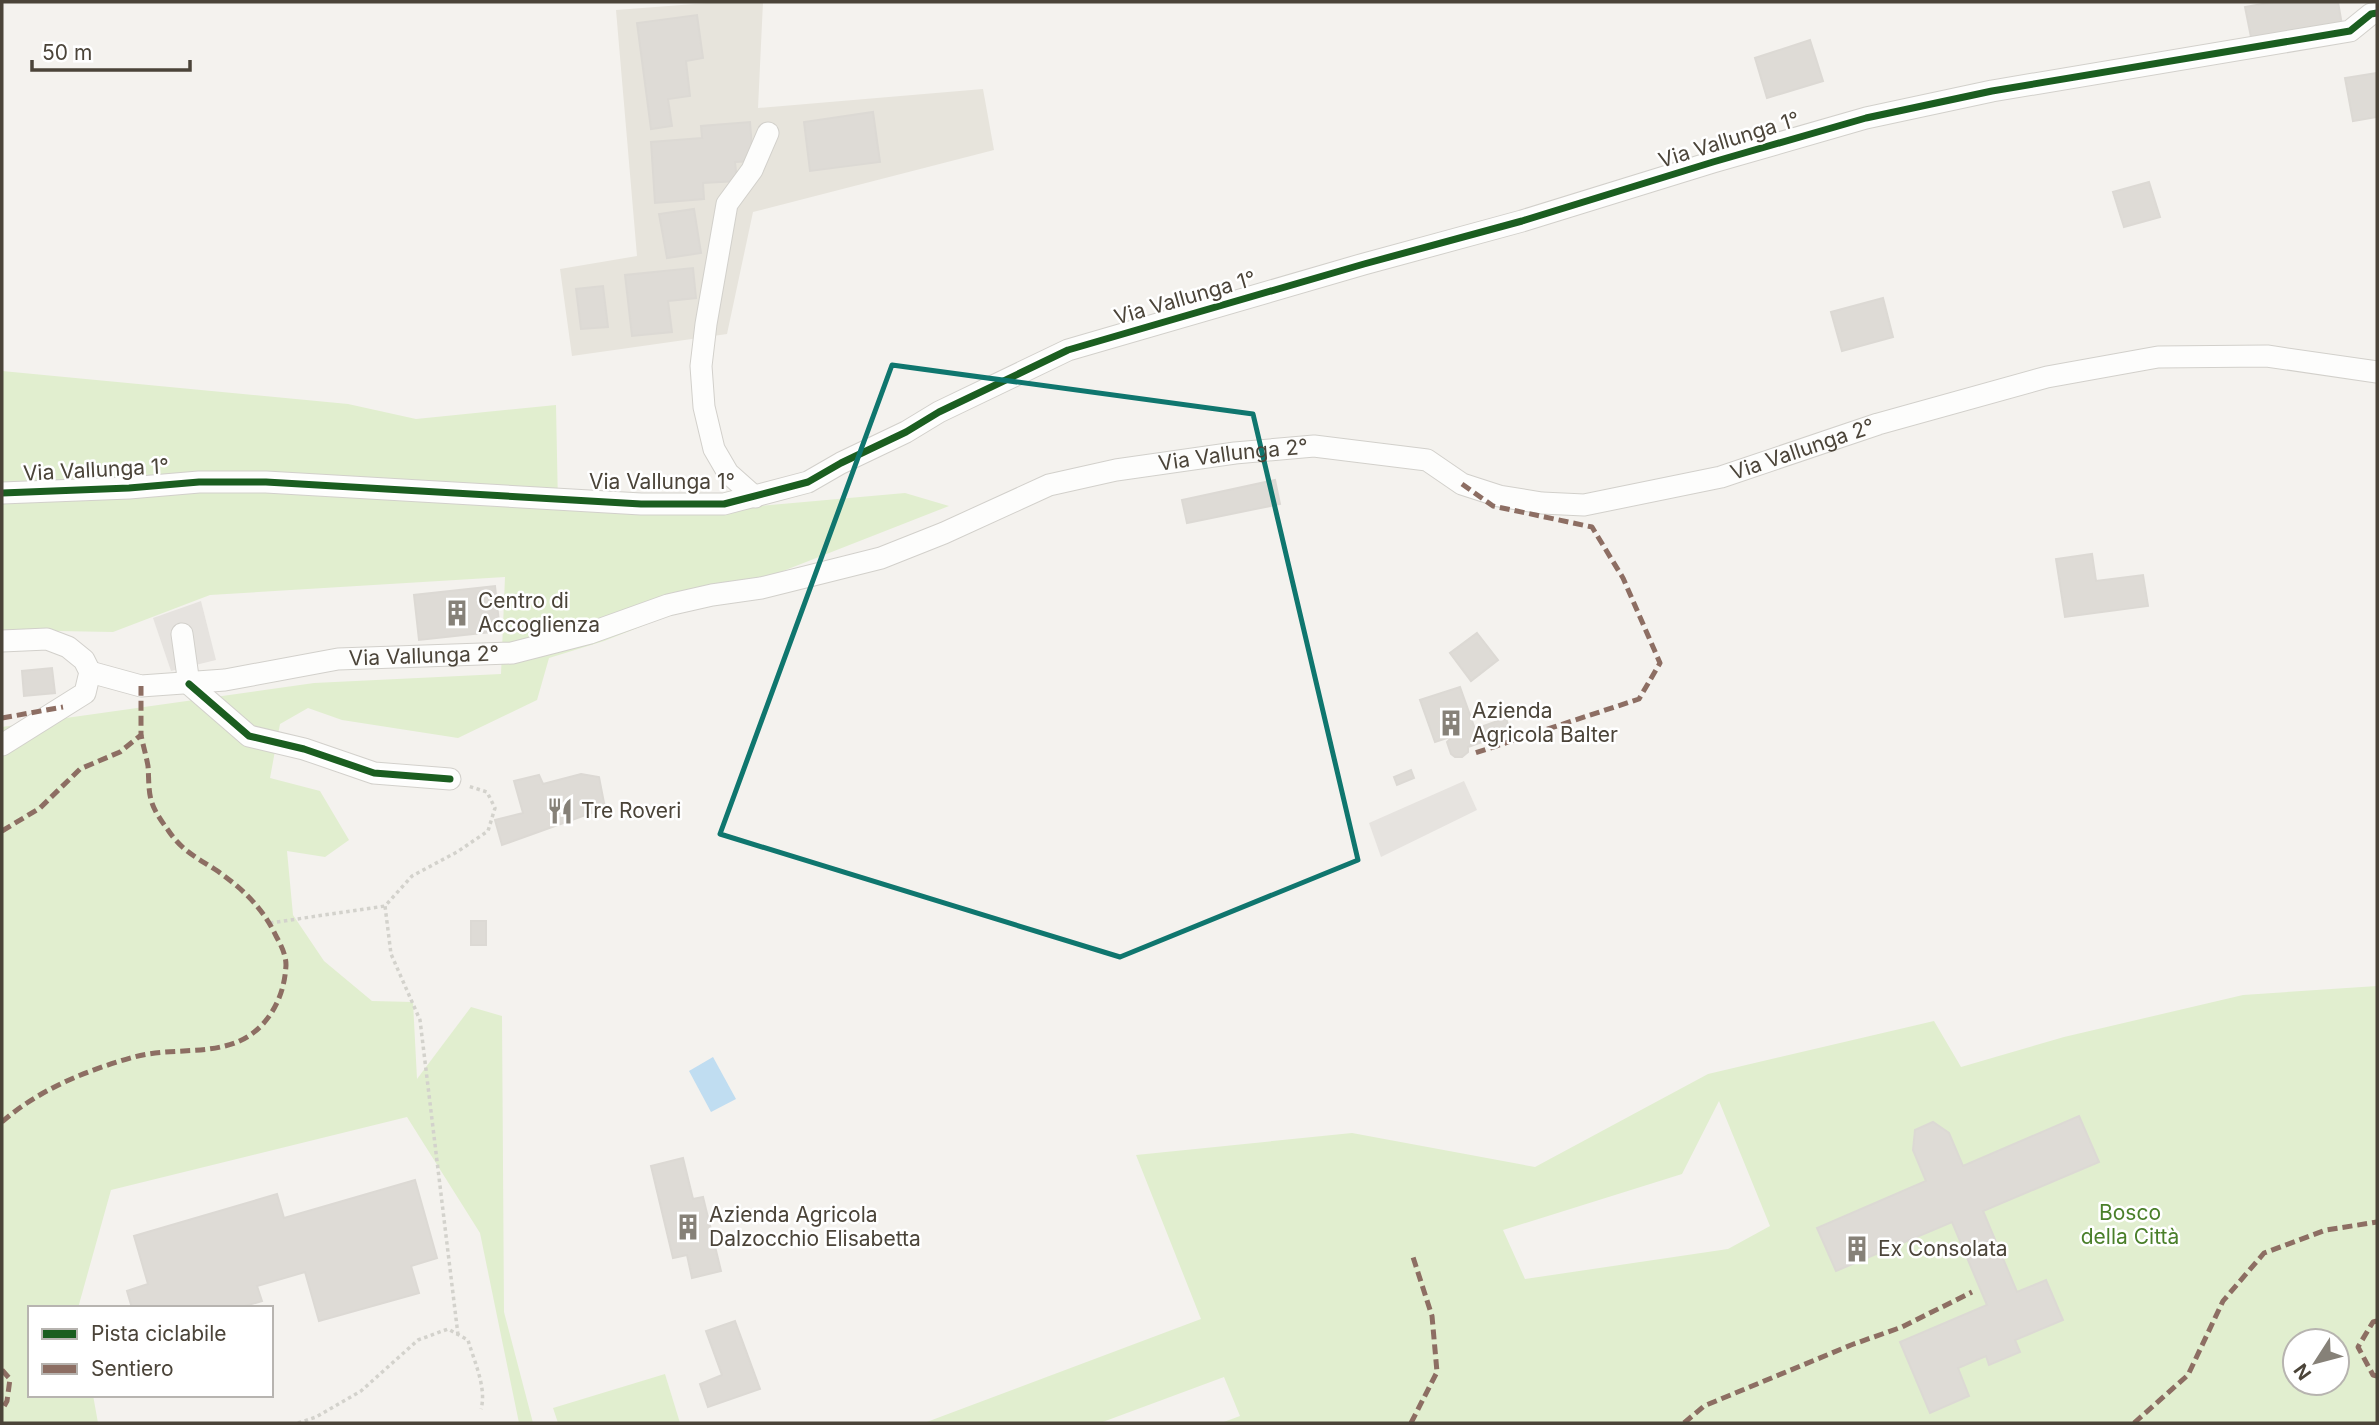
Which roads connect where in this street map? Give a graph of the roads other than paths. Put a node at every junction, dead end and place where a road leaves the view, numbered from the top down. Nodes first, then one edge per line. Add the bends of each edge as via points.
1 (2369, 10) edge
2 (768, 134) dead end
3 (2377, 372) edge
4 (2, 493) edge
5 (755, 497) junction
6 (182, 634) dead end
7 (2, 641) edge
8 (90, 672) junction
9 (189, 684) junction
10 (2, 745) edge
11 (450, 779) road end

1 - 5 street, Via Vallunga 1° via 2350,31 1992,91 1866,118 1068,350 808,482
2 - 5 street via 751,170 727,204 701,366 714,449 729,473
3 - 9 street, Via Vallunga 2° via 2267,356 2158,357 2047,377 1878,424 1721,477 1584,505 1499,496 1462,484 1427,460 1314,446 1182,460 1049,485 881,558 668,605 590,633 512,653 338,659
4 - 5 street, Via Vallunga 1° via 266,482 640,503 724,504
6 - 9 street
7 - 8 street via 47,639 68,647
8 - 9 street, Via Vallunga 2° via 141,686
8 - 10 street via 85,693
9 - 11 street via 249,736 374,772

